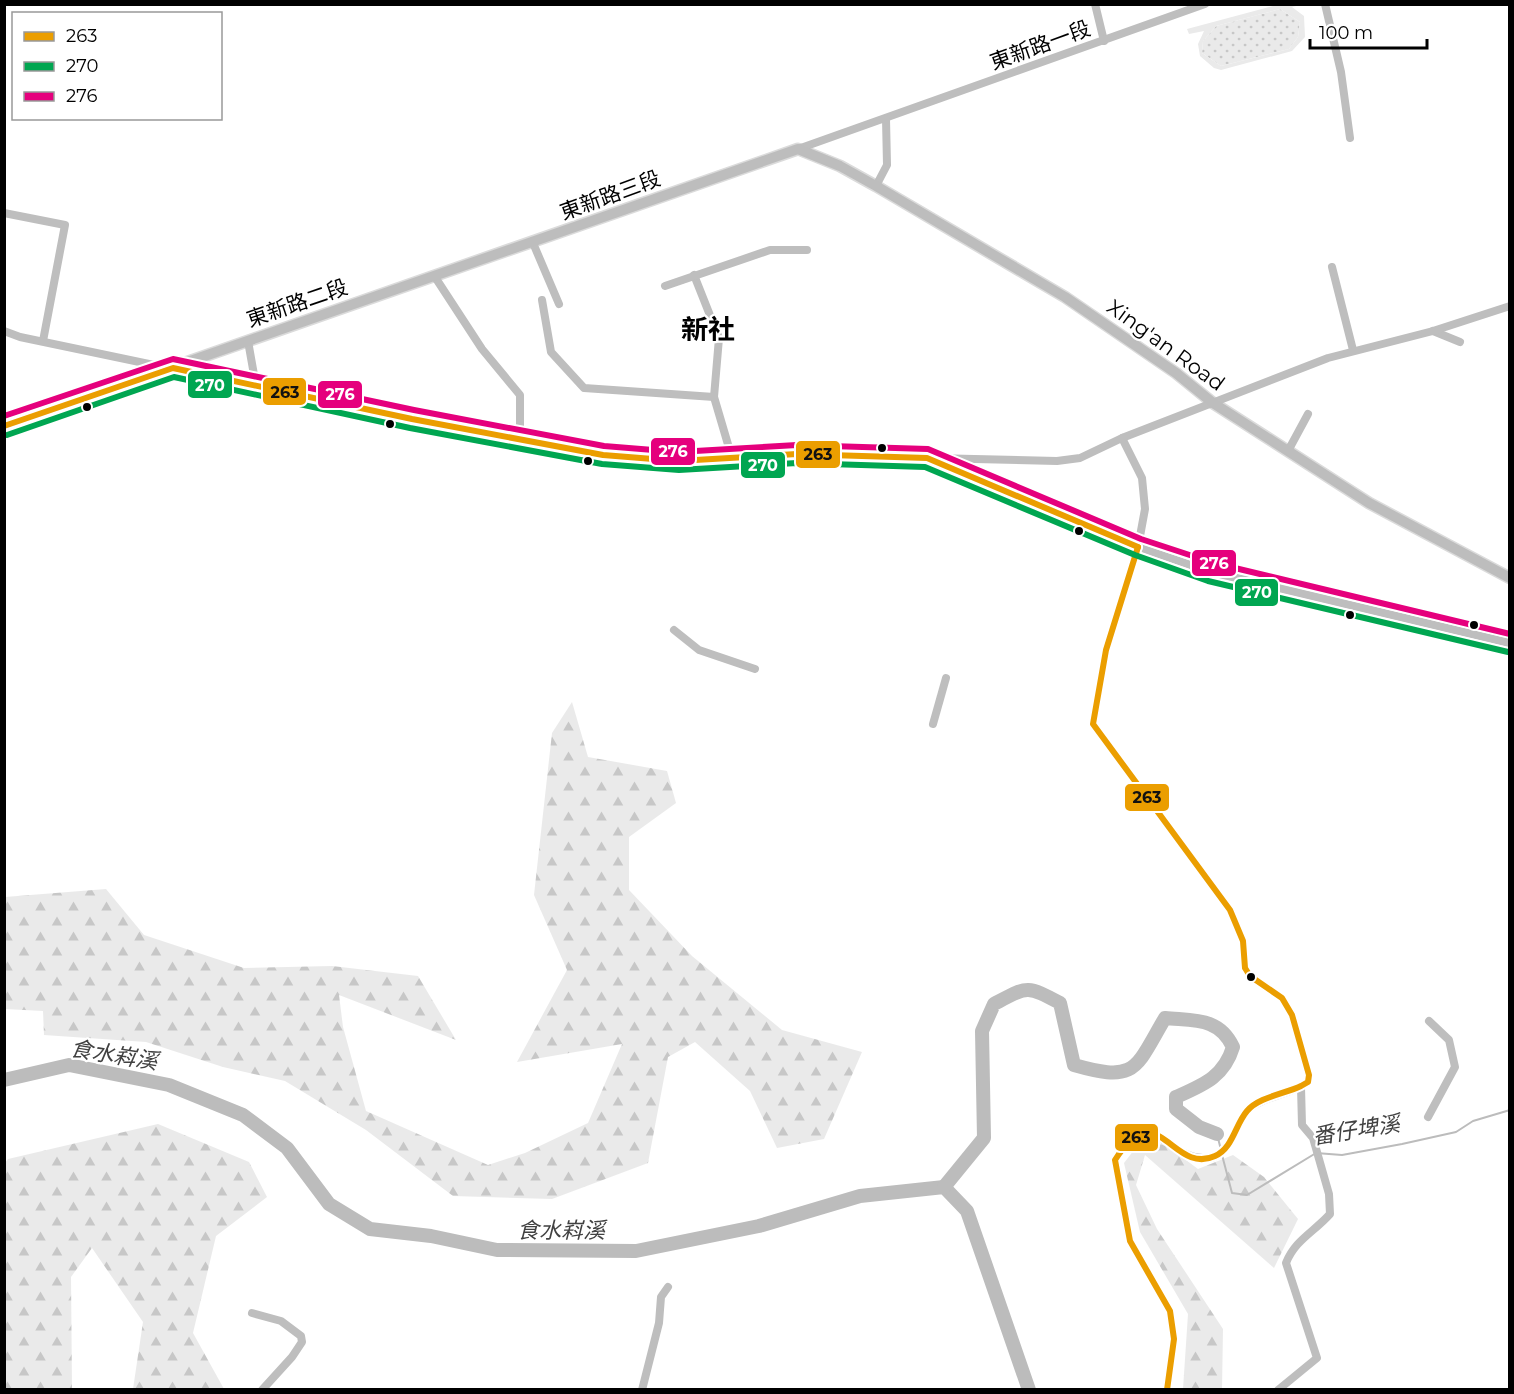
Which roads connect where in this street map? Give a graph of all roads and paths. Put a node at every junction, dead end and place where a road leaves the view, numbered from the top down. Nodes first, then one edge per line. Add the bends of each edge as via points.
1 (1095, 4) edge
2 (1205, 4) edge
3 (1325, 4) edge
4 (1104, 41) junction
5 (886, 119) junction
6 (1350, 138) dead end
7 (798, 149) junction
8 (876, 186) junction
9 (4, 213) edge
10 (533, 243) junction
11 (807, 250) dead end
12 (1332, 267) dead end
13 (694, 275) junction
14 (435, 277) junction
15 (665, 286) dead end
16 (542, 300) dead end
17 (559, 303) dead end
18 (1509, 306) edge
19 (4, 330) edge
20 (1433, 331) junction
21 (43, 341) junction
22 (248, 341) junction
23 (1460, 342) dead end
24 (1353, 350) junction
25 (173, 368) junction
26 (256, 386) junction
27 (714, 397) junction
28 (1213, 403) junction
29 (1308, 414) dead end
30 (4, 426) edge
31 (1122, 438) junction
32 (520, 440) junction
33 (1288, 451) junction
34 (732, 458) junction
35 (927, 458) junction
36 (1138, 547) junction
37 (1509, 578) edge
38 (674, 630) dead end
39 (1509, 643) edge
40 (755, 669) dead end
41 (946, 678) dead end
42 (933, 723) dead end
43 (1429, 1021) dead end
44 (1301, 1087) junction
45 (1428, 1117) dead end
46 (668, 1287) dead end
47 (252, 1313) dead end
48 (262, 1389) edge
49 (642, 1389) edge
50 (1167, 1389) edge
51 (1278, 1389) edge

1 - 4 street
2 - 4 street, 東新路一段
3 - 6 street via 1341,72
4 - 5 street, 東新路一段
5 - 7 street
5 - 8 street via 887,165
7 - 8 main road, Xing'an Road
7 - 10 main road, 東新路三段
8 - 28 main road, Xing'an Road via 1065,297
9 - 21 street via 65,225
10 - 14 main road, 東新路三段
10 - 17 street
11 - 13 street via 770,250
12 - 24 street
13 - 15 street
13 - 27 street via 719,338
14 - 22 main road, 東新路二段
14 - 32 street via 482,349 520,396
16 - 27 street via 551,352 584,388
18 - 20 street
19 - 21 street
20 - 23 street
20 - 24 street
21 - 25 street
22 - 25 main road, 東新路二段
22 - 26 street
24 - 28 street
25 - 26 street
25 - 30 main road, 東新路二段
26 - 32 street
27 - 34 street
28 - 31 street
28 - 33 main road, Xing'an Road
29 - 33 street
31 - 35 street via 1080,458 1057,461
31 - 36 street via 1145,488
32 - 34 street via 603,455 678,461
33 - 37 main road, Xing'an Road via 1369,503
34 - 35 street via 797,454
35 - 36 street
36 - 39 street via 1211,572
36 - 44 street via 1106,650 1093,724 1230,910 1243,941 1245,968 1250,976 1282,998 1292,1015 1308,1067 1308,1083
38 - 40 street via 699,650
41 - 42 street
43 - 45 street via 1449,1040 1455,1067
44 - 50 street via 1256,1104 1246,1113 1226,1148 1212,1158 1192,1157 1174,1150 1156,1133 1145,1131 1129,1139 1115,1160 1130,1241 1170,1311 1174,1339
44 - 51 street via 1302,1125 1313,1138 1329,1194 1330,1214 1304,1235 1286,1263 1317,1358
46 - 49 street via 661,1297 659,1323
47 - 48 street via 281,1321 302,1341

